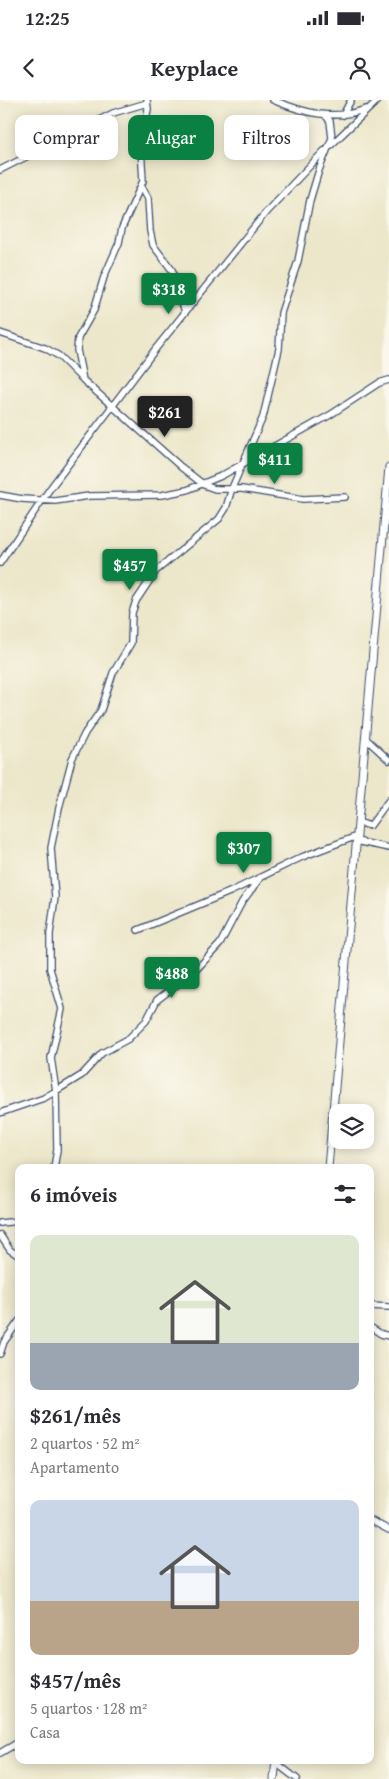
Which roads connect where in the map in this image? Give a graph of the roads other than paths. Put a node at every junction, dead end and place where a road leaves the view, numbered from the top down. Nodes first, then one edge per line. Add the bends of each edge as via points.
1 (274, 100) edge
2 (351, 100) edge
3 (378, 100) edge
4 (147, 101) edge
5 (370, 108) junction
6 (343, 114) junction
7 (325, 115) junction
8 (327, 148) junction
9 (0, 170) edge
10 (142, 187) junction
11 (184, 312) junction
12 (0, 332) edge
13 (83, 380) junction
14 (389, 380) edge
15 (113, 407) junction
16 (245, 461) junction
17 (389, 467) edge
18 (204, 484) junction
19 (232, 488) junction
20 (0, 495) edge
21 (345, 497) dead end
22 (41, 501) junction
23 (386, 538) edge
24 (0, 563) edge
25 (365, 738) junction
26 (389, 760) edge
27 (389, 800) edge
28 (358, 822) junction
29 (357, 838) junction
30 (389, 848) edge
31 (260, 878) junction
32 (138, 930) dead end
33 (56, 1091) junction
34 (0, 1113) edge
35 (55, 1164) edge
36 (328, 1164) edge
37 (15, 1221) edge
38 (0, 1223) edge
39 (0, 1234) edge
40 (15, 1253) edge
41 (374, 1306) edge
42 (389, 1307) edge
43 (15, 1327) edge
44 (374, 1329) edge
45 (389, 1336) edge
46 (0, 1354) edge
47 (374, 1522) edge
48 (389, 1530) edge
49 (15, 1744) edge
50 (0, 1753) edge
51 (276, 1764) edge
52 (279, 1764) edge
53 (274, 1779) edge
54 (296, 1779) edge

1 - 7 street via 295,109
2 - 6 street
3 - 5 street
4 - 9 street via 113,113
4 - 10 street via 142,141
5 - 6 street
5 - 8 street
6 - 7 street
7 - 8 street via 332,130
8 - 11 street via 267,211
8 - 16 street via 281,313 279,349 263,418
10 - 11 street via 148,198 153,244 172,270
10 - 13 street via 122,228 94,310 78,338
11 - 15 street
12 - 13 street via 59,356
13 - 15 street
14 - 16 street
15 - 18 street
15 - 22 street
16 - 18 street
16 - 19 street
17 - 23 street
18 - 19 street via 215,489
18 - 22 street via 162,496 89,496
19 - 21 street via 304,499
19 - 33 street via 219,519 156,571 136,601 131,643 113,673 101,710 72,760 51,852 55,897 50,970 62,1009 52,1049
20 - 22 street
22 - 24 street
23 - 25 street
25 - 26 street
25 - 28 street
27 - 28 street via 370,826
28 - 29 street
29 - 30 street
29 - 31 street via 302,857
29 - 36 street
31 - 32 street
31 - 33 street via 242,902 220,944 198,968 157,1000 146,1021 128,1039 102,1052 82,1075
33 - 34 street
33 - 35 street
37 - 38 street
39 - 40 street
41 - 42 street
43 - 46 street
44 - 45 street
47 - 48 street
49 - 50 street
51 - 53 street
52 - 54 street

